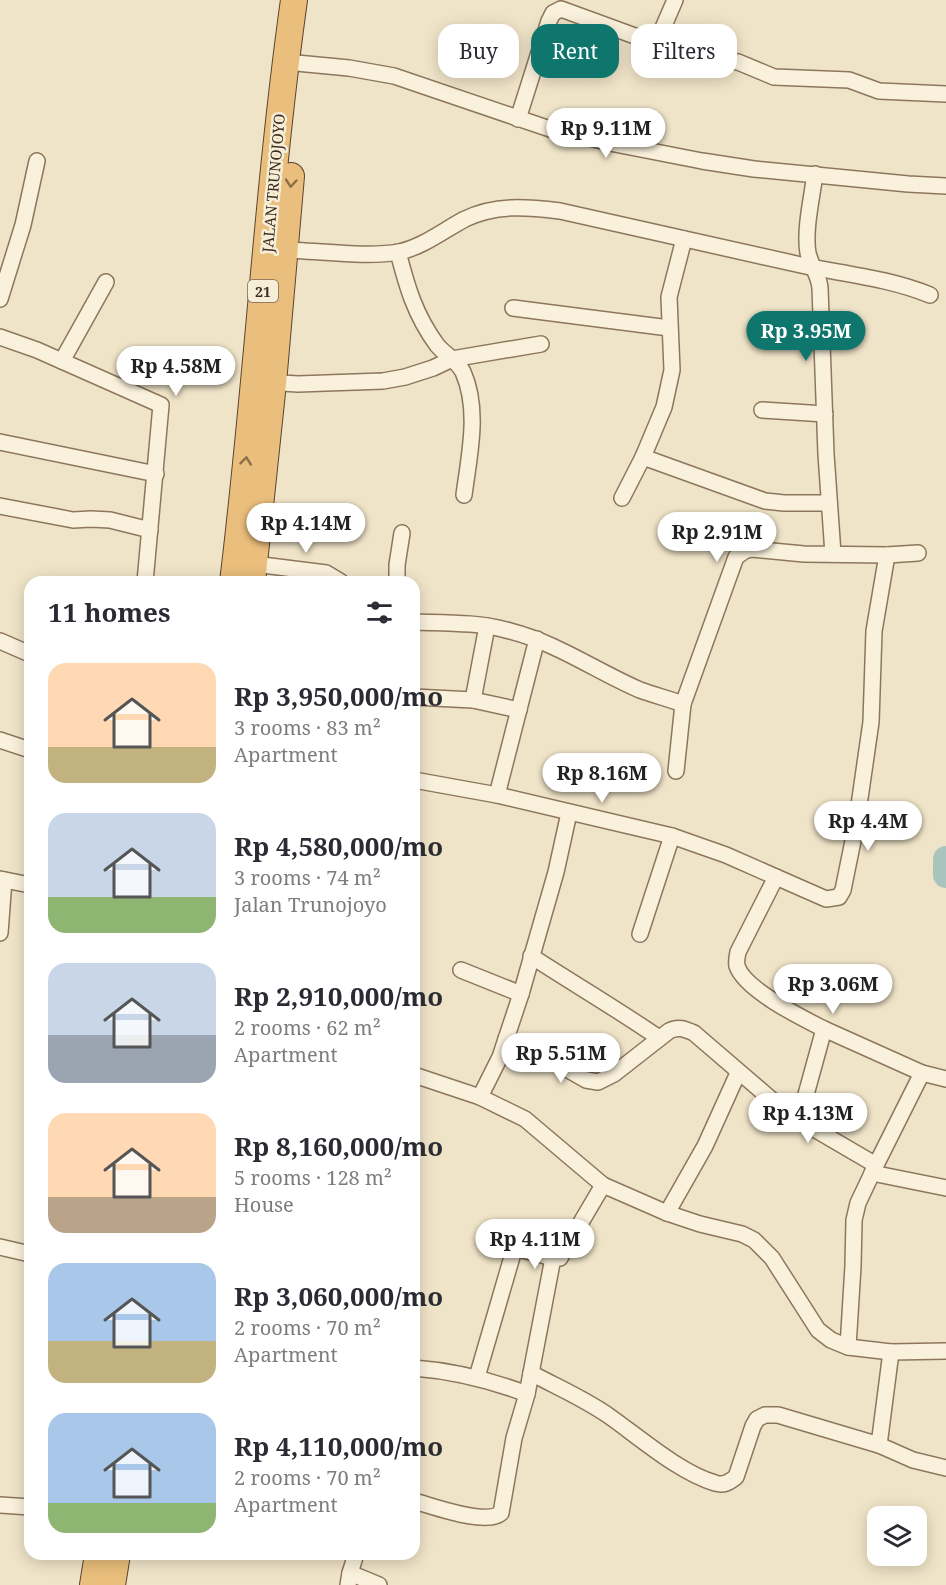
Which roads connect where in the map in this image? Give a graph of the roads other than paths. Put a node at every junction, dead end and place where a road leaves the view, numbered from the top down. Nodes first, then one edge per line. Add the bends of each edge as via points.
1 (294, 0) edge
2 (310, 0) edge
3 (675, 0) edge
4 (665, 24) edge
5 (631, 35) edge
6 (737, 62) edge
7 (294, 63) junction
8 (946, 94) edge
9 (518, 119) junction
10 (37, 161) dead end
11 (815, 174) junction
12 (946, 186) edge
13 (684, 239) junction
14 (276, 250) junction
15 (398, 252) junction
16 (812, 267) junction
17 (106, 282) dead end
18 (930, 295) dead end
19 (0, 299) edge
20 (513, 308) dead end
21 (669, 328) junction
22 (0, 337) edge
23 (541, 344) dead end
24 (452, 359) junction
25 (62, 361) junction
26 (264, 382) junction
27 (762, 410) dead end
28 (825, 414) junction
29 (0, 442) edge
30 (643, 458) junction
31 (156, 474) junction
32 (464, 495) dead end
33 (622, 498) dead end
34 (829, 503) junction
35 (0, 506) edge
36 (150, 530) junction
37 (402, 533) dead end
38 (918, 553) dead end
39 (833, 554) junction
40 (887, 555) junction
41 (253, 573) edge
42 (146, 576) edge
43 (234, 576) edge
44 (331, 576) edge
45 (398, 576) edge
46 (420, 622) edge
47 (487, 626) junction
48 (537, 639) junction
49 (0, 641) edge
50 (24, 651) edge
51 (420, 697) edge
52 (473, 700) junction
53 (684, 704) junction
54 (519, 710) junction
55 (0, 740) edge
56 (24, 748) edge
57 (676, 771) dead end
58 (420, 781) edge
59 (497, 795) junction
60 (569, 813) junction
61 (672, 836) junction
62 (776, 877) junction
63 (2, 880) edge
64 (24, 884) edge
65 (0, 933) edge
66 (640, 934) dead end
67 (531, 956) junction
68 (461, 970) dead end
69 (521, 994) junction
70 (824, 1029) junction
71 (659, 1038) junction
72 (506, 1039) junction
73 (738, 1073) junction
74 (922, 1073) junction
75 (420, 1076) edge
76 (946, 1079) edge
77 (480, 1097) junction
78 (799, 1120) junction
79 (874, 1169) junction
80 (603, 1185) junction
81 (946, 1188) edge
82 (667, 1213) junction
83 (0, 1247) edge
84 (24, 1253) edge
85 (554, 1258) junction
86 (848, 1347) junction
87 (946, 1351) edge
88 (891, 1352) junction
89 (420, 1369) edge
90 (531, 1373) junction
91 (477, 1377) junction
92 (527, 1394) junction
93 (879, 1445) junction
94 (946, 1468) edge
95 (420, 1502) edge
96 (0, 1504) edge
97 (24, 1506) edge
98 (97, 1560) edge
99 (116, 1560) edge
100 (354, 1560) edge
101 (349, 1579) edge
102 (93, 1585) edge
103 (112, 1585) edge
104 (379, 1585) edge

1 - 7 highway, JALAN TRUNOJOYO / 21
2 - 7 highway, JALAN TRUNOJOYO / 21
3 - 4 street
5 - 9 street via 556,10
6 - 8 street via 774,77 849,80 879,91
7 - 9 street via 394,76
7 - 14 highway, JALAN TRUNOJOYO / 21
9 - 11 street via 702,161
10 - 19 street via 23,225
11 - 12 street
11 - 16 street via 808,238
13 - 15 street via 560,211 520,207 485,211
13 - 16 street
13 - 21 street via 669,297
14 - 15 street
14 - 26 highway, JALAN TRUNOJOYO / 21
15 - 24 street via 414,308 437,345
16 - 18 street via 904,285
16 - 28 street via 820,288
17 - 25 street
20 - 21 street
21 - 30 street via 672,370 660,418
22 - 25 street
23 - 24 street
24 - 26 street via 433,369 383,381
24 - 32 street via 463,373 472,414
25 - 31 street via 161,405
26 - 41 highway, JALAN TRUNOJOYO / 21
43 -> 26 highway, JALAN TRUNOJOYO / 21
27 - 28 street
28 - 34 street
29 - 31 street
30 - 33 street
30 - 34 street via 765,501
31 - 36 street
34 - 39 street
35 - 36 street via 73,520 110,520
36 - 42 street
37 - 45 street
38 - 40 street
39 - 40 street
39 - 53 street via 764,549 746,550 736,557
40 - 62 street via 874,632 871,722 843,890 836,898 826,899
41 - 44 street
46 - 47 street
47 - 48 street
47 - 52 street
48 - 53 street via 639,689
48 - 54 street
49 - 50 street
51 - 52 street
52 - 54 street
53 - 57 street
54 - 59 street
55 - 56 street
58 - 59 street
59 - 60 street
60 - 61 street
60 - 67 street
61 - 62 street
61 - 66 street
62 - 70 street via 738,952 737,966 762,993
63 - 64 street
63 - 65 street
67 - 69 street
67 - 71 street
68 - 69 street
69 - 72 street
70 - 74 street
70 - 78 street
71 - 72 street via 598,1082 586,1080
71 - 73 street via 673,1029 686,1029
72 - 77 street
73 - 78 street
73 - 82 street via 705,1146
74 - 76 street
74 - 79 street
75 - 77 street
77 - 80 street via 525,1119
78 - 79 street
79 - 81 street
79 - 86 street via 854,1220
80 - 82 street
80 - 85 street via 562,1256
82 - 86 street via 754,1240 772,1258 818,1330
83 - 84 street
85 - 90 street
85 - 91 street via 514,1250
86 - 88 street
87 - 88 street
88 - 93 street
89 - 91 street
90 - 92 street
90 - 93 street via 606,1414 692,1473 715,1483 724,1484 736,1477 753,1426 765,1415 778,1415
91 - 92 street
92 - 95 street via 514,1438 500,1515 478,1517
93 - 94 street via 913,1460
96 - 97 street
98 - 102 highway
99 - 103 highway
100 - 101 street
101 - 104 street

